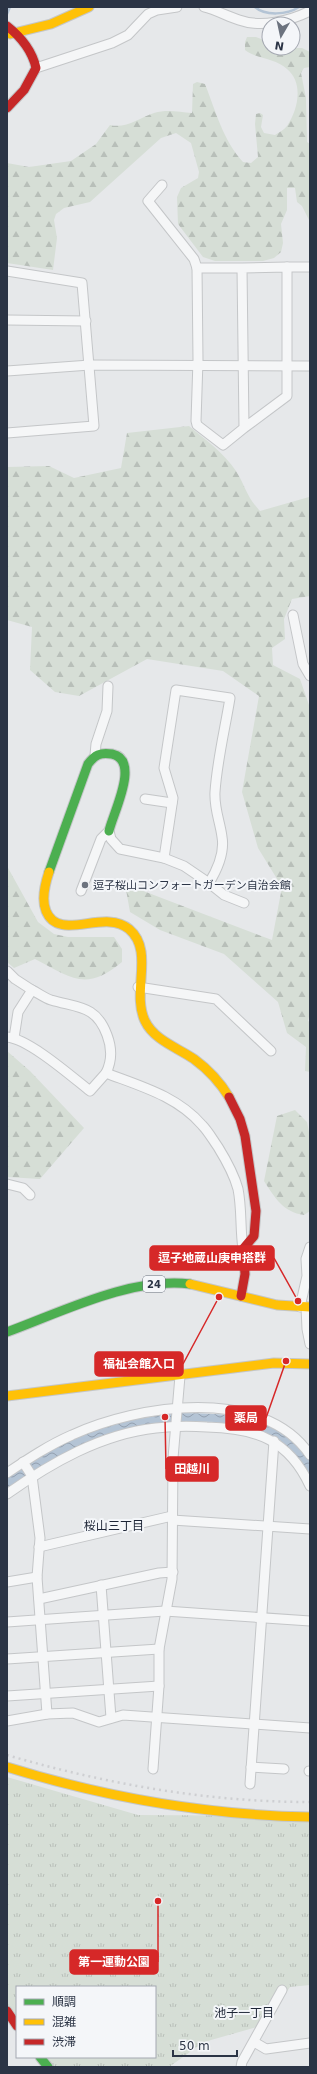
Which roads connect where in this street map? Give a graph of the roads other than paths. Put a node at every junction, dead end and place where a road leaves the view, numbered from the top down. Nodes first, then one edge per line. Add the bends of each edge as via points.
1 (89, 7) edge
2 (177, 7) edge
3 (204, 7) edge
4 (310, 11) edge
5 (7, 26) edge
6 (12, 33) edge
7 (36, 68) junction
8 (7, 108) edge
9 (162, 185) dead end
10 (287, 267) junction
11 (310, 267) edge
12 (197, 268) junction
13 (242, 268) junction
14 (7, 271) edge
15 (7, 320) edge
16 (86, 321) junction
17 (90, 365) junction
18 (243, 366) junction
19 (287, 366) junction
20 (310, 366) edge
21 (197, 367) junction
22 (7, 371) edge
23 (244, 428) junction
24 (7, 433) edge
25 (293, 616) dead end
26 (310, 676) edge
27 (108, 686) dead end
28 (95, 755) junction
29 (145, 799) dead end
30 (172, 803) junction
31 (109, 831) junction
32 (164, 858) junction
33 (209, 883) junction
34 (81, 891) dead end
35 (244, 903) dead end
36 (7, 971) edge
37 (138, 987) junction
38 (32, 990) junction
39 (11, 1037) edge
40 (271, 1051) dead end
41 (106, 1074) junction
42 (7, 1184) edge
43 (30, 1195) dead end
44 (310, 1247) edge
45 (243, 1249) junction
46 (240, 1296) junction
47 (305, 1307) edge
48 (7, 1332) edge
49 (310, 1344) edge
50 (310, 1364) edge
51 (180, 1376) junction
52 (7, 1396) edge
53 (178, 1410) junction
54 (177, 1425) junction
55 (274, 1442) junction
56 (310, 1455) edge
57 (24, 1463) junction
58 (7, 1473) edge
59 (32, 1476) junction
60 (310, 1486) edge
61 (7, 1494) edge
62 (172, 1518) junction
63 (268, 1526) junction
64 (310, 1529) edge
65 (39, 1547) junction
66 (172, 1572) junction
67 (37, 1578) junction
68 (7, 1582) edge
69 (101, 1585) junction
70 (40, 1599) junction
71 (165, 1612) junction
72 (104, 1616) junction
73 (262, 1618) junction
74 (41, 1620) junction
75 (310, 1621) edge
76 (7, 1622) edge
77 (158, 1649) junction
78 (106, 1652) junction
79 (43, 1657) junction
80 (7, 1659) edge
81 (159, 1686) junction
82 (109, 1689) junction
83 (46, 1693) junction
84 (7, 1696) edge
85 (47, 1714) junction
86 (157, 1717) junction
87 (111, 1718) junction
88 (7, 1721) edge
89 (254, 1723) junction
90 (310, 1728) edge
91 (7, 1767) edge
92 (251, 1767) junction
93 (153, 1769) dead end
94 (284, 1769) dead end
95 (250, 1784) dead end
96 (310, 1817) edge
97 (282, 1990) dead end
98 (254, 2042) junction
99 (310, 2043) edge
100 (41, 2058) edge
101 (48, 2067) edge
102 (241, 2067) edge

1 - 6 street via 62,20
2 - 7 street via 148,14 128,35 112,43
3 - 4 street via 241,21 257,23 281,21
5 - 6 street
6 - 7 street via 32,56
7 - 8 street via 24,90
9 - 12 street via 148,200 194,259
10 - 11 street
10 - 13 street
10 - 19 street
12 - 13 street
12 - 21 street
13 - 18 street
14 - 16 street via 82,283
15 - 16 street
16 - 17 street
17 - 21 street
17 - 22 street
17 - 24 street via 94,426
18 - 19 street
18 - 21 street
18 - 23 street
19 - 20 street
19 - 23 street via 287,396
21 - 23 street via 197,425 223,445
25 - 26 street via 303,664
27 - 28 street via 107,711
28 - 31 street via 116,755 126,765 127,772
28 - 37 street via 88,764 46,879 43,892 44,906 51,919 58,924 81,925 111,921 128,928 135,935 142,952
29 - 30 street
30 - 32 street
30 - 33 street via 172,792 164,768 176,690 230,698 215,790 215,811 223,848 216,872
31 - 32 street via 111,839 120,849
31 - 34 street via 101,839
32 - 33 street via 184,866
33 - 35 street via 224,895
36 - 38 street via 14,979
37 - 40 street via 216,998
37 - 45 street via 140,1010 154,1034 209,1071 237,1110 248,1144 256,1216 253,1239
38 - 39 street via 18,1012
38 - 41 street via 50,999 85,1008 95,1014 104,1027 110,1046 110,1065
39 - 41 street via 40,1054 90,1091
41 - 45 street via 161,1094 179,1104 204,1126 226,1160 236,1183 242,1215 240,1232
42 - 43 street via 23,1188
44 - 47 street via 306,1258
45 - 46 street via 245,1274
46 - 47 street, 24
46 - 48 street, 24 via 180,1284 145,1286 99,1299
47 - 49 street
50 - 51 street via 274,1363
51 - 52 street
51 - 53 street
53 - 54 street
53 - 56 street via 233,1411 257,1416 286,1431
53 - 57 street via 128,1415 106,1422 73,1434
54 - 55 street via 232,1428 249,1431
54 - 59 street via 109,1439 73,1454
54 - 62 street via 173,1458
55 - 60 street via 286,1450 296,1462
55 - 63 street
57 - 58 street
57 - 59 street
59 - 61 street
59 - 65 street
62 - 63 street
62 - 65 street
62 - 66 street
63 - 64 street
63 - 73 street
65 - 67 street
66 - 69 street
66 - 71 street
67 - 68 street
67 - 70 street
69 - 70 street
69 - 72 street
70 - 74 street
71 - 72 street
71 - 73 street
71 - 77 street
72 - 74 street
72 - 78 street
73 - 75 street
73 - 89 street
74 - 76 street
74 - 79 street
77 - 78 street
77 - 81 street
78 - 79 street
78 - 82 street
79 - 80 street
79 - 83 street
81 - 82 street
81 - 86 street
82 - 83 street
82 - 87 street
83 - 84 street
83 - 85 street
85 - 87 street via 73,1713 99,1722
85 - 88 street
86 - 87 street via 123,1715
86 - 89 street
86 - 93 street
89 - 90 street
89 - 92 street
91 - 96 street via 62,1785 134,1801 218,1812
92 - 94 street
92 - 95 street
97 - 98 street
98 - 99 street via 266,2049
98 - 102 street
100 - 101 street

